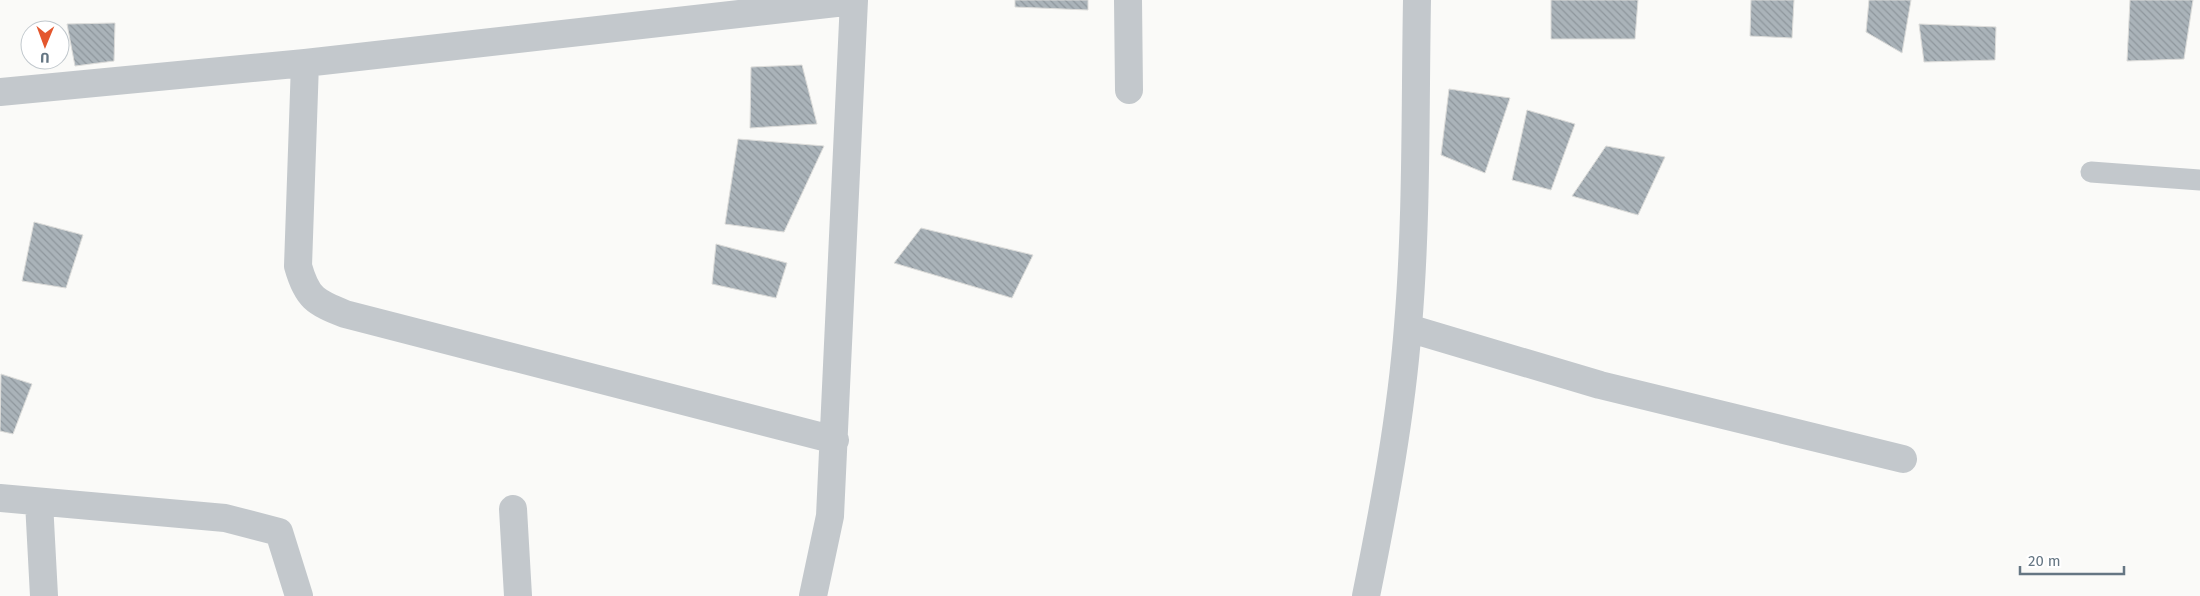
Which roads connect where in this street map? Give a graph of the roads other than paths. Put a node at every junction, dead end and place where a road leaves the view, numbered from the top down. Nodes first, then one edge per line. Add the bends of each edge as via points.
1 (854, 0) edge
2 (1128, 0) edge
3 (1417, 0) edge
4 (305, 63) junction
5 (1129, 90) dead end
6 (0, 92) edge
7 (2091, 172) dead end
8 (2200, 180) edge
9 (1408, 328) junction
10 (835, 440) junction
11 (1903, 459) dead end
12 (0, 498) edge
13 (39, 502) junction
14 (513, 509) dead end
15 (44, 596) edge
16 (299, 596) edge
17 (518, 596) edge
18 (813, 596) edge
19 (1366, 596) edge

1 - 4 street
1 - 10 street
2 - 5 street
3 - 9 street via 1414,254
4 - 6 street
4 - 10 street via 298,266 304,287 322,305 345,314
7 - 8 lane
9 - 11 street via 1600,385
9 - 19 street via 1392,464
10 - 18 street via 830,516
12 - 13 street
13 - 15 street
13 - 16 street via 225,518 279,532
14 - 17 street

